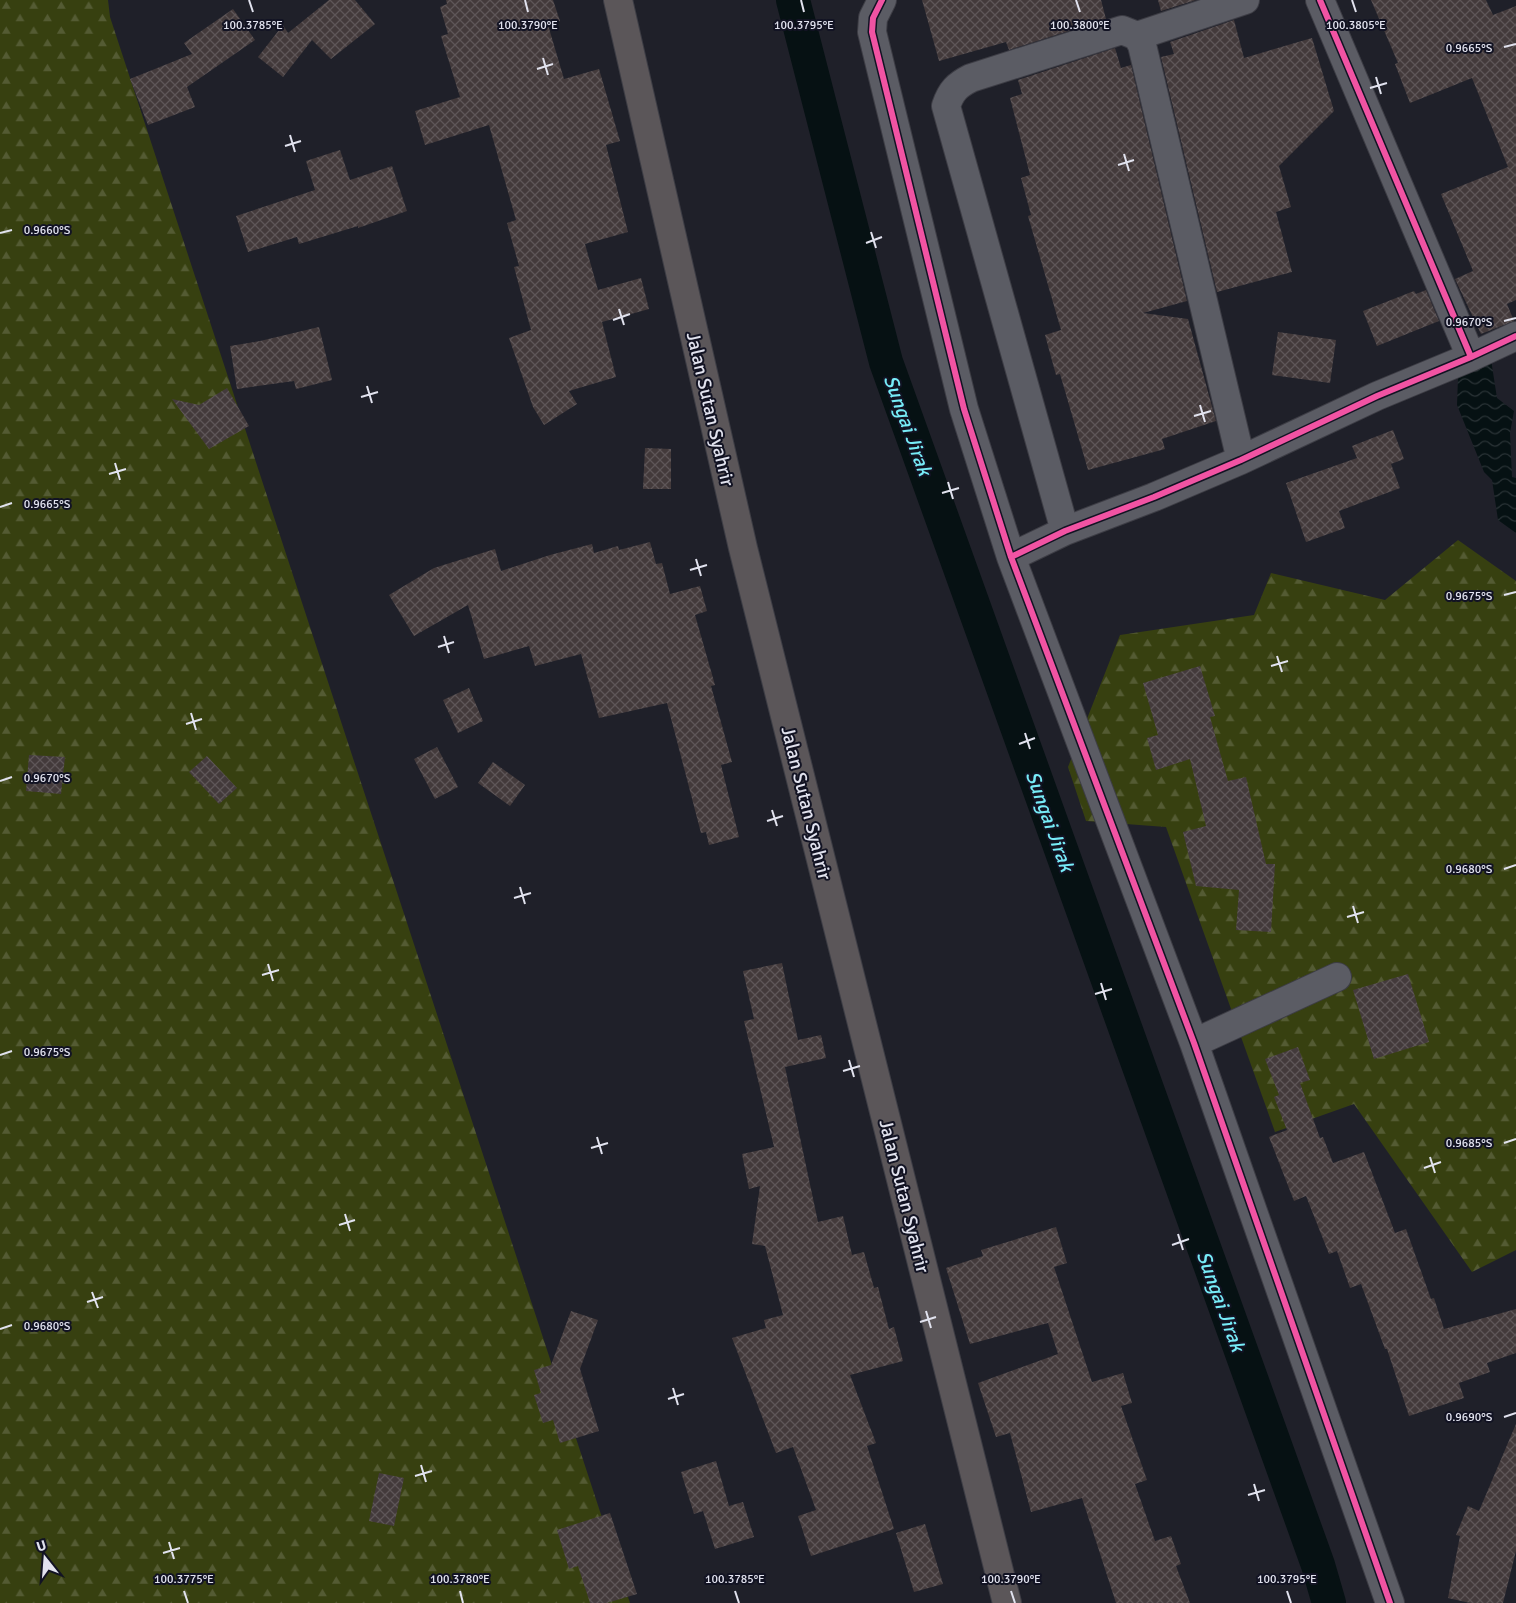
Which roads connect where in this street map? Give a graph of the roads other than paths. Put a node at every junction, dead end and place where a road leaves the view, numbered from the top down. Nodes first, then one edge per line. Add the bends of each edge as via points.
1 (618, 0) edge
2 (882, 0) edge
3 (1245, 0) edge
4 (1320, 0) edge
5 (1138, 36) junction
6 (1516, 336) edge
7 (1471, 357) junction
8 (1241, 460) junction
9 (1065, 531) junction
10 (1011, 557) junction
11 (1337, 977) dead end
12 (1194, 1043) junction
13 (1007, 1603) edge
14 (1390, 1603) edge

1 - 13 main road, Jalan Sutan Syahrir via 743,548
2 - 10 street via 872,24 878,60 964,409
3 - 5 street
4 - 7 street
5 - 8 street
5 - 9 street via 1122,30 972,78 958,84 946,106
6 - 7 street
7 - 8 street via 1377,396
8 - 9 street
9 - 10 street
10 - 12 street
11 - 12 street
12 - 14 street

